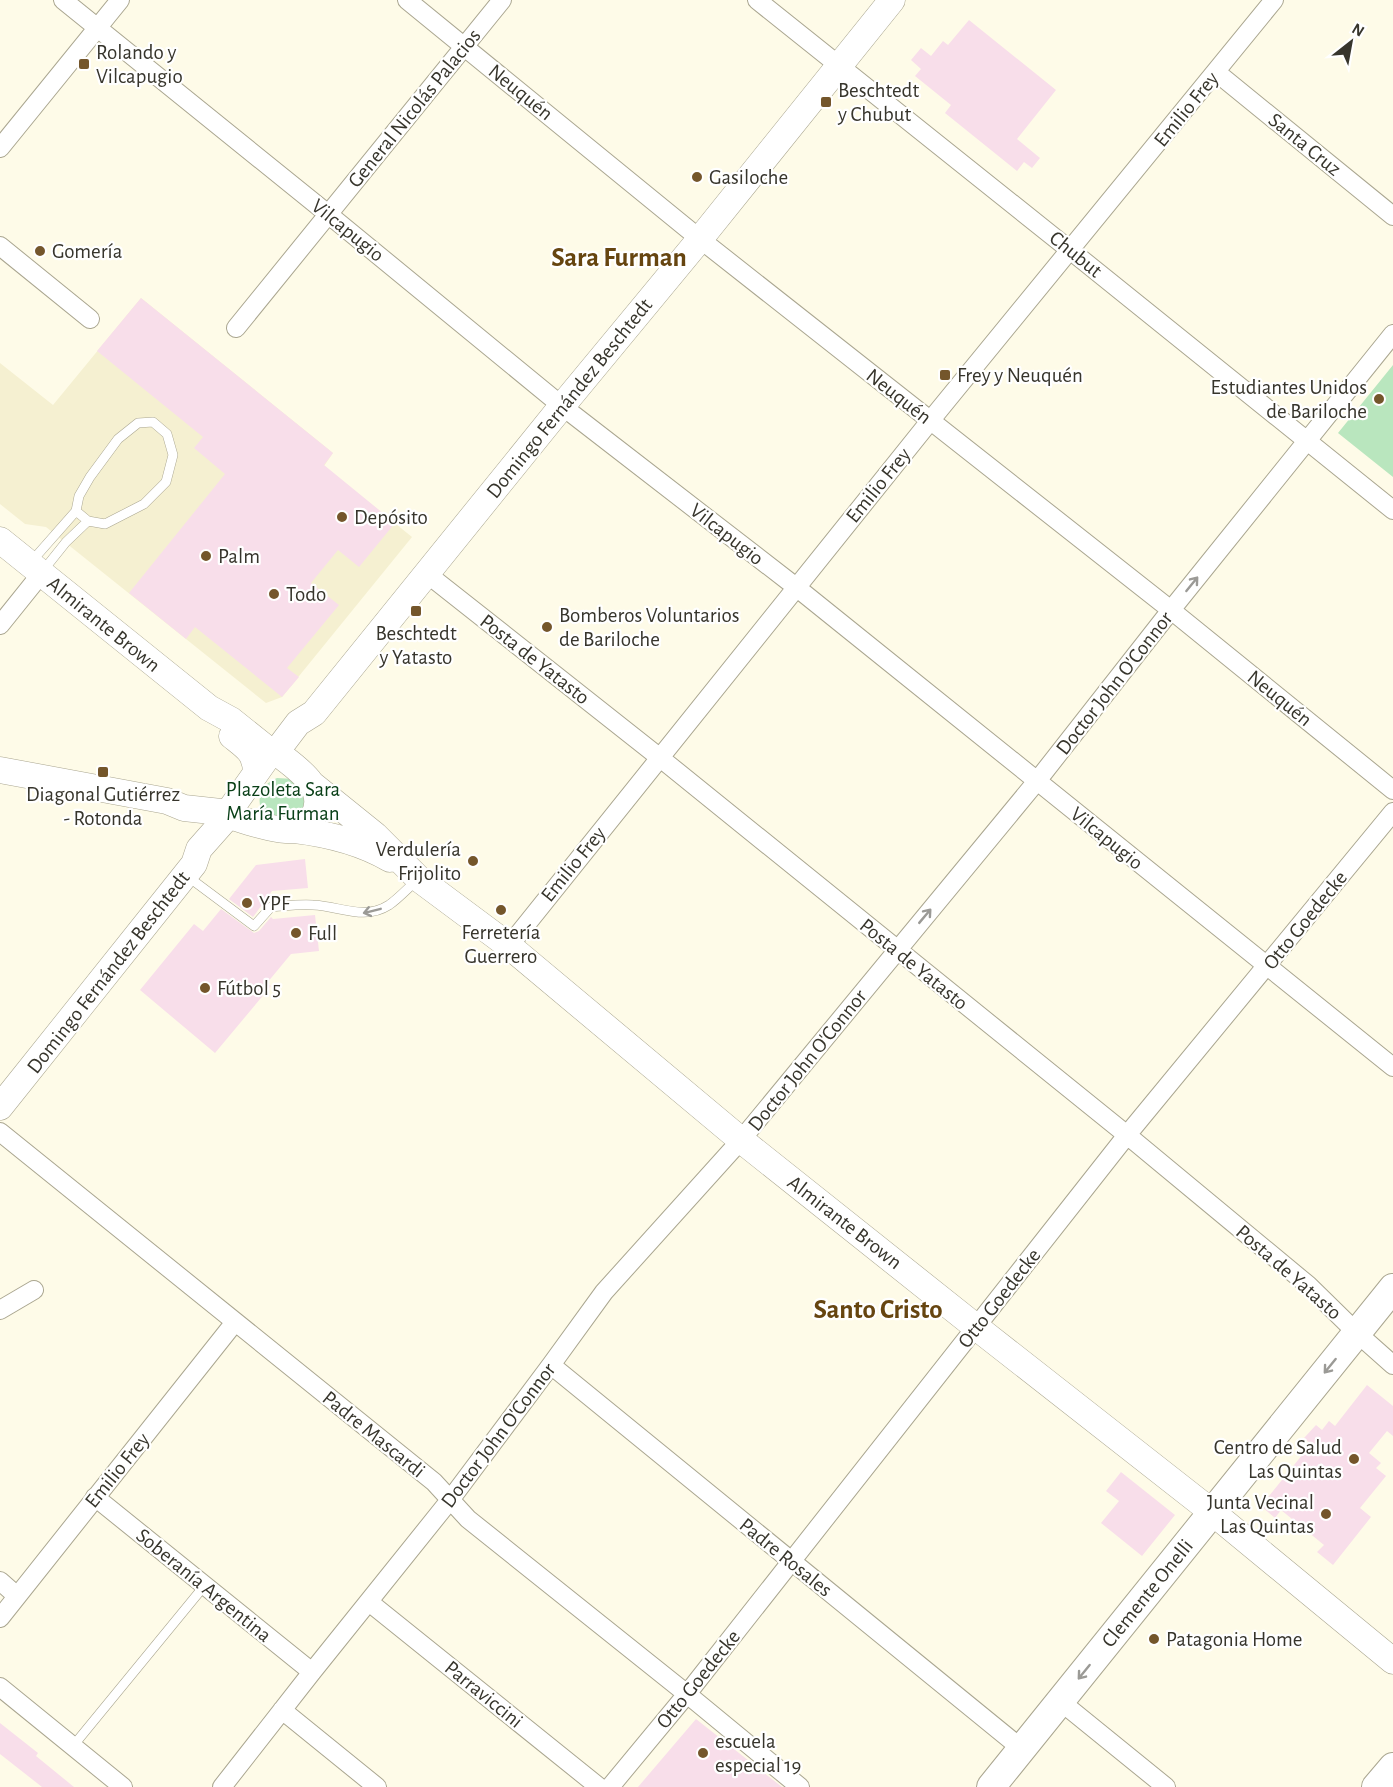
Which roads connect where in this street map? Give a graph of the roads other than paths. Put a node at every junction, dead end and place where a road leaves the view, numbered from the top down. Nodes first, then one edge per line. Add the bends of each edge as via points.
1 (63, 0) edge
2 (120, 0) edge
3 (407, 0) edge
4 (502, 0) edge
5 (757, 0) edge
6 (892, 0) edge
7 (1274, 0) edge
8 (98, 28) junction
9 (465, 46) junction
10 (839, 66) junction
11 (1216, 72) junction
12 (0, 148) edge
13 (328, 214) junction
14 (1393, 216) edge
15 (700, 239) junction
16 (0, 246) edge
17 (1070, 250) junction
18 (90, 319) dead end
19 (236, 328) dead end
20 (1393, 334) edge
21 (562, 406) junction
22 (930, 421) junction
23 (1307, 441) junction
24 (1393, 510) edge
25 (76, 511) junction
26 (88, 522) junction
27 (0, 540) edge
28 (35, 569) junction
29 (426, 573) junction
30 (796, 587) junction
31 (1171, 610) junction
32 (0, 625) edge
33 (209, 708) junction
34 (314, 712) junction
35 (274, 752) junction
36 (659, 757) junction
37 (0, 770) edge
38 (256, 772) junction
39 (306, 778) junction
40 (1036, 781) junction
41 (1393, 790) edge
42 (232, 810) junction
43 (1393, 812) edge
44 (260, 826) junction
45 (295, 830) junction
46 (189, 869) junction
47 (415, 875) junction
48 (509, 946) junction
49 (896, 950) junction
50 (1268, 965) junction
51 (1393, 1067) edge
52 (0, 1107) edge
53 (0, 1132) edge
54 (1127, 1136) junction
55 (741, 1140) junction
56 (1393, 1288) edge
57 (34, 1290) dead end
58 (0, 1310) edge
59 (235, 1322) junction
60 (976, 1327) junction
61 (1357, 1333) junction
62 (551, 1365) junction
63 (1393, 1365) edge
64 (95, 1497) junction
65 (450, 1500) junction
66 (1212, 1512) junction
67 (792, 1562) junction
68 (0, 1581) edge
69 (205, 1585) junction
70 (17, 1596) junction
71 (369, 1602) junction
72 (0, 1618) edge
73 (1393, 1660) edge
74 (312, 1672) junction
75 (0, 1687) edge
76 (687, 1694) junction
77 (1060, 1701) junction
78 (282, 1710) junction
79 (73, 1746) junction
80 (1022, 1749) junction
81 (1393, 1767) edge
82 (123, 1787) edge
83 (222, 1787) edge
84 (377, 1787) edge
85 (599, 1787) edge
86 (609, 1787) edge
87 (800, 1787) edge
88 (991, 1787) edge
89 (1166, 1787) edge
90 (1376, 1787) edge

1 - 8 street, Vilcapugio
2 - 8 street
3 - 9 street, Neuquén
4 - 9 street, General Nicolás Palacios
5 - 10 street, Chubut
6 - 10 main road, Domingo Fernández Beschtedt
7 - 11 street, Emilio Frey
8 - 12 street
8 - 13 street, Vilcapugio
9 - 13 street, General Nicolás Palacios
9 - 15 street, Neuquén
10 - 15 main road, Domingo Fernández Beschtedt
10 - 17 street, Chubut
11 - 14 street, Santa Cruz
11 - 17 street, Emilio Frey
13 - 19 street, General Nicolás Palacios
13 - 21 street, Vilcapugio
15 - 21 main road, Domingo Fernández Beschtedt
15 - 22 street, Neuquén
16 - 18 street
17 - 22 street, Emilio Frey
17 - 23 street, Chubut
20 - 23 street, Doctor John O'Connor
21 - 29 main road, Domingo Fernández Beschtedt
21 - 30 street, Vilcapugio
22 - 30 street, Emilio Frey
22 - 31 street, Neuquén
23 - 24 street, Chubut
31 -> 23 street, Doctor John O'Connor
25 - 26 lane
25 - 26 lane via 79,496 118,439 138,423 153,422 167,434 173,455 166,482 144,504 120,517 105,524
25 - 28 lane
26 - 28 lane
27 - 28 main road, Almirante Brown
28 - 32 street
28 - 33 main road, Almirante Brown
29 - 34 main road, Domingo Fernández Beschtedt
29 - 36 street, Posta de Yatasto
30 - 36 street, Emilio Frey
30 - 40 street, Vilcapugio
31 - 40 street, Doctor John O'Connor
31 - 41 street, Neuquén
33 - 35 main road, Almirante Brown
33 - 38 main road, Almirante Brown via 223,729 253,754
34 - 35 main road, Domingo Fernández Beschtedt via 297,723
34 - 39 main road, Domingo Fernández Beschtedt via 297,759
35 - 38 main road, Domingo Fernández Beschtedt
35 - 39 main road, Almirante Brown
36 - 48 street, Emilio Frey
36 - 49 street, Posta de Yatasto
37 - 42 main road via 167,801 186,799 223,804
38 - 42 main road, Domingo Fernández Beschtedt
39 - 45 main road, Domingo Fernández Beschtedt via 317,799 315,815 306,826
39 - 47 main road, Almirante Brown via 375,835
49 -> 40 street, Doctor John O'Connor
40 - 50 street, Vilcapugio
42 - 44 main road via 232,817
42 - 46 main road, Domingo Fernández Beschtedt via 199,849
43 - 50 street, Otto Goedecke
44 - 45 main road, Almirante Brown
44 - 46 main road, Domingo Fernández Beschtedt via 229,834
45 - 47 main road, Almirante Brown via 361,845
47 -> 46 lane via 389,905 375,911 364,914 312,905 271,907 254,926
46 - 52 main road, Domingo Fernández Beschtedt
47 - 48 main road, Almirante Brown
48 - 55 main road, Almirante Brown
49 - 54 street, Posta de Yatasto
49 - 55 street, Doctor John O'Connor
50 - 51 street, Vilcapugio
50 - 54 street, Otto Goedecke
53 - 59 street, Padre Mascardi
54 - 60 street, Otto Goedecke
54 - 61 street, Posta de Yatasto via 1308,1285
55 - 60 main road, Almirante Brown
55 - 62 street, Doctor John O'Connor via 604,1292
56 - 61 main road, Clemente Onelli
57 - 58 street
59 - 64 street, Emilio Frey
59 - 65 street, Padre Mascardi via 434,1482
60 - 66 main road, Almirante Brown
60 - 67 street, Otto Goedecke
61 - 63 street, Posta de Yatasto
61 -> 66 main road, Clemente Onelli
62 - 65 street, Doctor John O'Connor
62 - 67 street, Padre Rosales
64 - 69 street, Soberanía Argentina
64 - 70 street, Emilio Frey
65 - 71 street, Doctor John O'Connor
65 - 76 street, Padre Mascardi
66 - 73 main road, Almirante Brown
66 -> 77 main road, Clemente Onelli
67 - 76 street, Otto Goedecke
67 - 80 street, Padre Rosales
68 - 70 street
69 - 74 street, Soberanía Argentina
69 - 79 lane
70 - 72 street, Emilio Frey
71 - 74 street, Doctor John O'Connor
71 - 85 street, Parraviccini
74 - 78 street, Doctor John O'Connor
75 - 79 street
76 - 86 street, Otto Goedecke
76 - 87 street, Padre Mascardi
77 - 80 main road, Clemente Onelli
77 - 89 street
78 - 83 street, Doctor John O'Connor
78 - 84 street
79 - 82 street
80 - 88 main road, Clemente Onelli
81 - 90 main road

